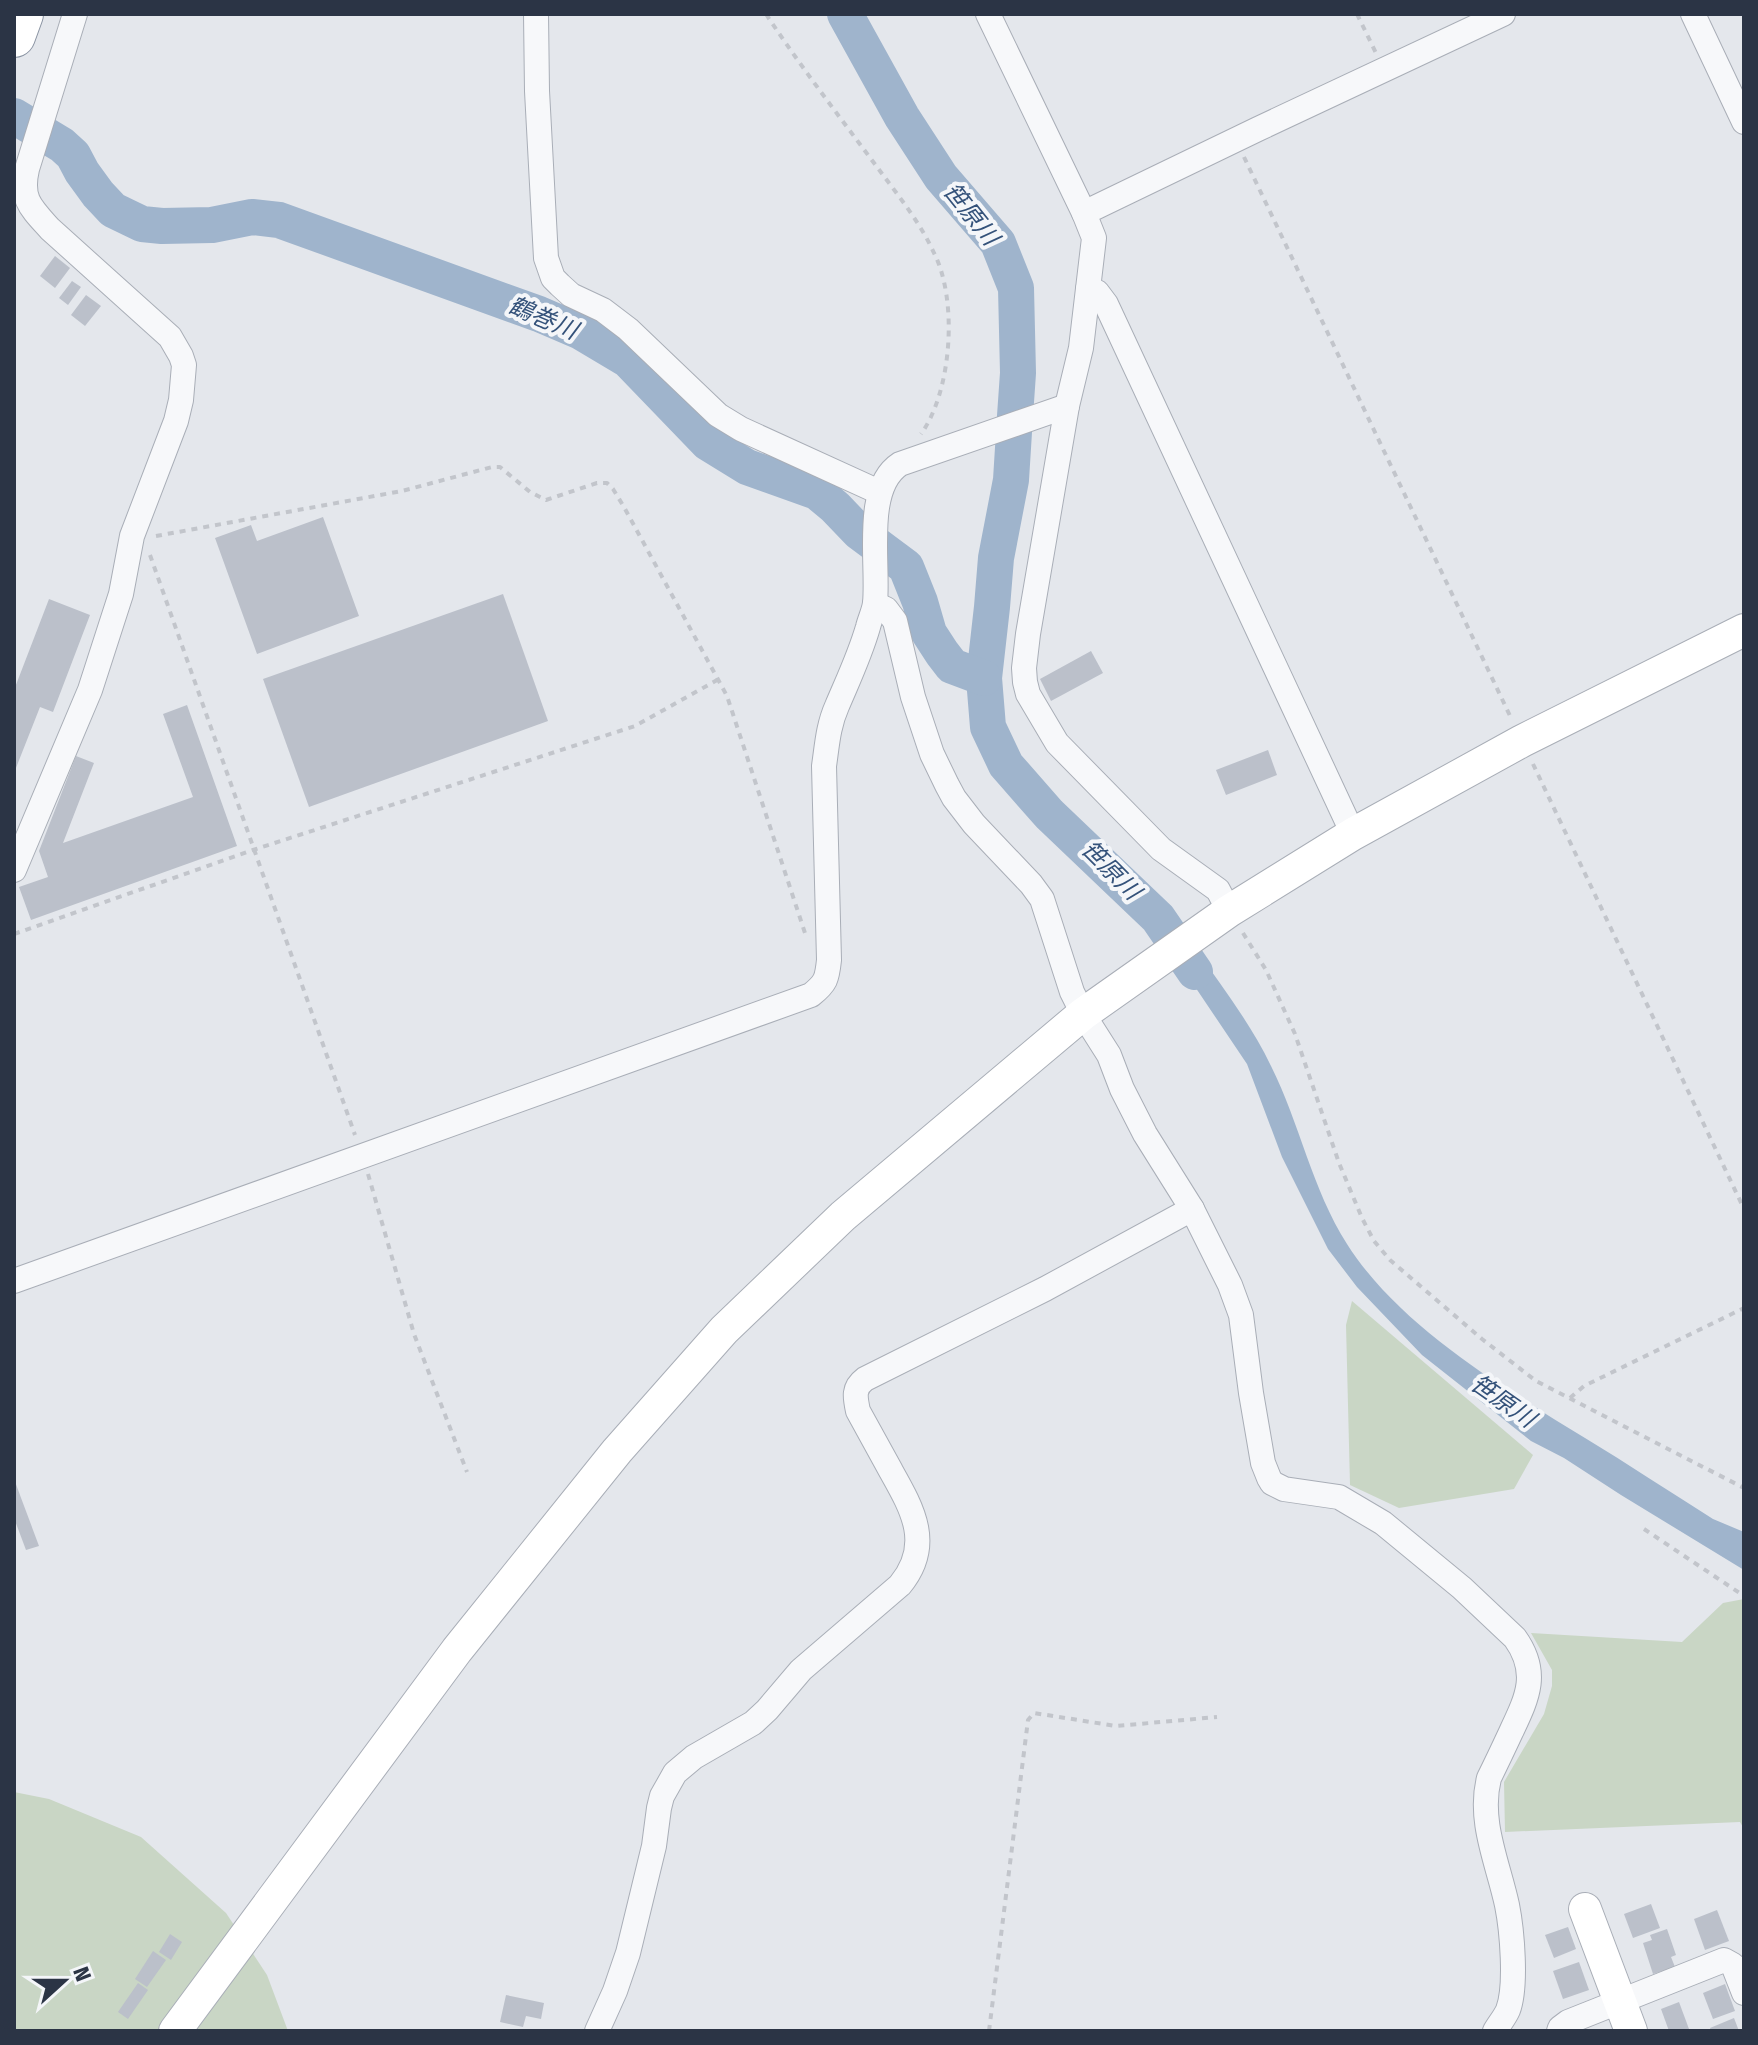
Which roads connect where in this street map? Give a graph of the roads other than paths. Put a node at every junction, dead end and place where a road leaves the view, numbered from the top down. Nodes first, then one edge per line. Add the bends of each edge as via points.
1 (22, 14) edge
2 (75, 14) edge
3 (536, 14) edge
4 (988, 14) edge
5 (1503, 14) edge
6 (1693, 14) edge
7 (14, 36) edge
8 (1744, 122) edge
9 (1084, 213) junction
10 (1088, 289) junction
11 (1067, 406) junction
12 (878, 495) junction
13 (874, 596) junction
14 (1744, 630) edge
15 (1353, 834) junction
16 (14, 870) edge
17 (1229, 911) junction
18 (1083, 1014) junction
19 (1192, 1209) junction
20 (14, 1281) edge
21 (1585, 1909) dead end
22 (1744, 1993) edge
23 (1625, 2016) edge
24 (603, 2029) edge
25 (175, 2031) edge
26 (1495, 2031) edge
27 (1559, 2031) edge

1 - 7 highway
2 - 16 street via 24,184 27,202 170,337 184,365 183,385 90,690
3 - 12 street via 546,258 553,278 628,329 718,415
4 - 9 street
5 - 9 street
6 - 8 street
9 - 10 street via 1094,238
10 - 11 street
10 - 15 street via 1106,304
11 - 12 street via 900,464 886,476
11 - 17 street via 1028,634 1028,694 1057,743 1161,849 1218,890
12 - 13 street
13 - 18 street via 895,621 913,697 947,785 974,824 1042,899
13 - 20 street via 863,645 828,735 824,766 829,960 824,983 811,995
14 - 15 street via 1522,741
15 - 17 street
17 - 18 street
18 - 19 street via 1109,1055 1145,1134
18 - 25 street via 843,1216 724,1330 617,1451 457,1650
19 - 24 street via 857,1387 858,1411 915,1519 918,1541 911,1569 900,1585 801,1670 753,1723 675,1773 662,1796 628,1953
19 - 26 street via 1241,1315 1263,1463 1272,1483 1339,1497 1383,1523 1462,1588 1515,1638 1524,1656 1530,1682 1525,1703 1487,1786 1486,1811 1507,1904 1513,1973 1509,2005
21 - 23 street
22 - 23 street via 1733,1965 1724,1960
23 - 27 street via 1568,2022

